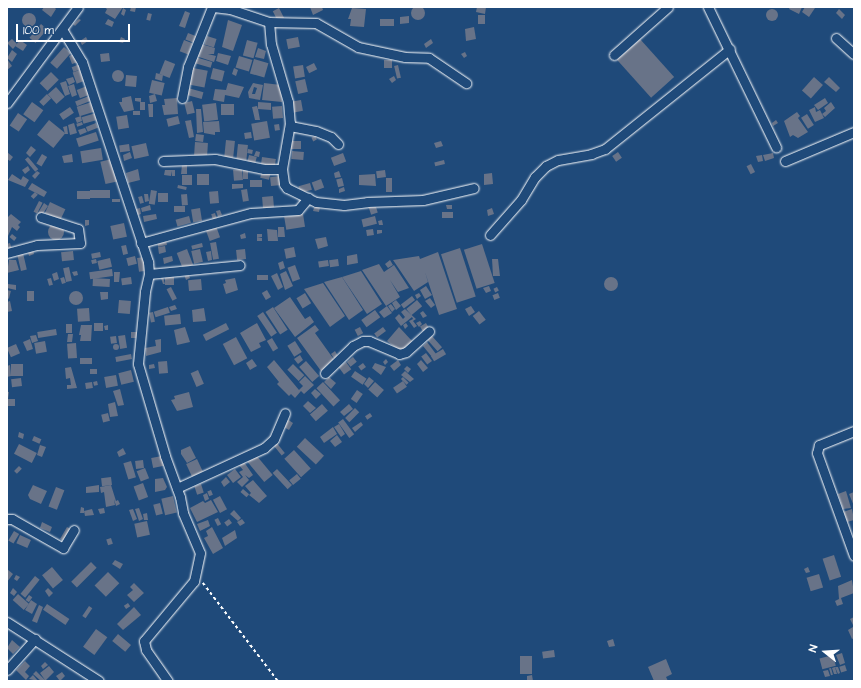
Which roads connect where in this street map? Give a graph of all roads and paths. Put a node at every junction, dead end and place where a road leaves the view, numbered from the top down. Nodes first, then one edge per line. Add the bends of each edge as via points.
1 (78, 7) edge
2 (213, 7) edge
3 (668, 7) edge
4 (708, 7) edge
5 (269, 22) junction
6 (62, 29) junction
7 (836, 38) dead end
8 (730, 49) junction
9 (854, 54) edge
10 (614, 55) dead end
11 (466, 83) dead end
12 (182, 98) dead end
13 (7, 103) edge
14 (290, 126) junction
15 (854, 132) edge
16 (338, 144) dead end
17 (776, 147) dead end
18 (163, 161) dead end
19 (786, 161) dead end
20 (282, 169) junction
21 (474, 188) dead end
22 (308, 198) junction
23 (41, 217) dead end
24 (490, 235) dead end
25 (141, 243) junction
26 (7, 252) edge
27 (240, 265) dead end
28 (149, 274) junction
29 (429, 331) dead end
30 (325, 373) dead end
31 (285, 413) dead end
32 (854, 431) edge
33 (177, 488) junction
34 (7, 519) edge
35 (74, 530) dead end
36 (854, 556) edge
37 (196, 575) junction
38 (7, 622) edge
39 (34, 639) junction
40 (7, 670) edge
41 (99, 681) edge
42 (168, 681) edge
43 (278, 681) edge

1 - 6 street
2 - 5 street via 230,9
2 - 12 street via 188,67
3 - 10 street
4 - 8 street
5 - 11 street via 316,22 358,47 429,58
5 - 14 street via 271,44 288,102
6 - 13 street
6 - 25 street via 82,62
7 - 9 street
8 - 17 street
8 - 24 street via 605,149 558,160 546,166 535,177 521,200
14 - 16 street via 316,131 331,137
14 - 20 street
15 - 19 street
18 - 20 street via 215,158 264,169
20 - 22 street via 287,188
21 - 22 street via 423,200 394,202 344,205
22 - 25 street via 298,210 251,213
23 - 26 street via 78,229 80,243 37,245
25 - 28 street
27 - 28 street
28 - 33 street via 138,364
29 - 30 street via 406,352 399,354 369,341 363,341 353,346
31 - 33 street via 274,439 264,448
32 - 36 street via 819,445 817,452
33 - 37 street via 183,513 200,554
34 - 35 street via 63,548
37 - 42 street via 180,601 144,641 146,650
37 - 43 path
38 - 39 street
39 - 40 street
39 - 41 street

